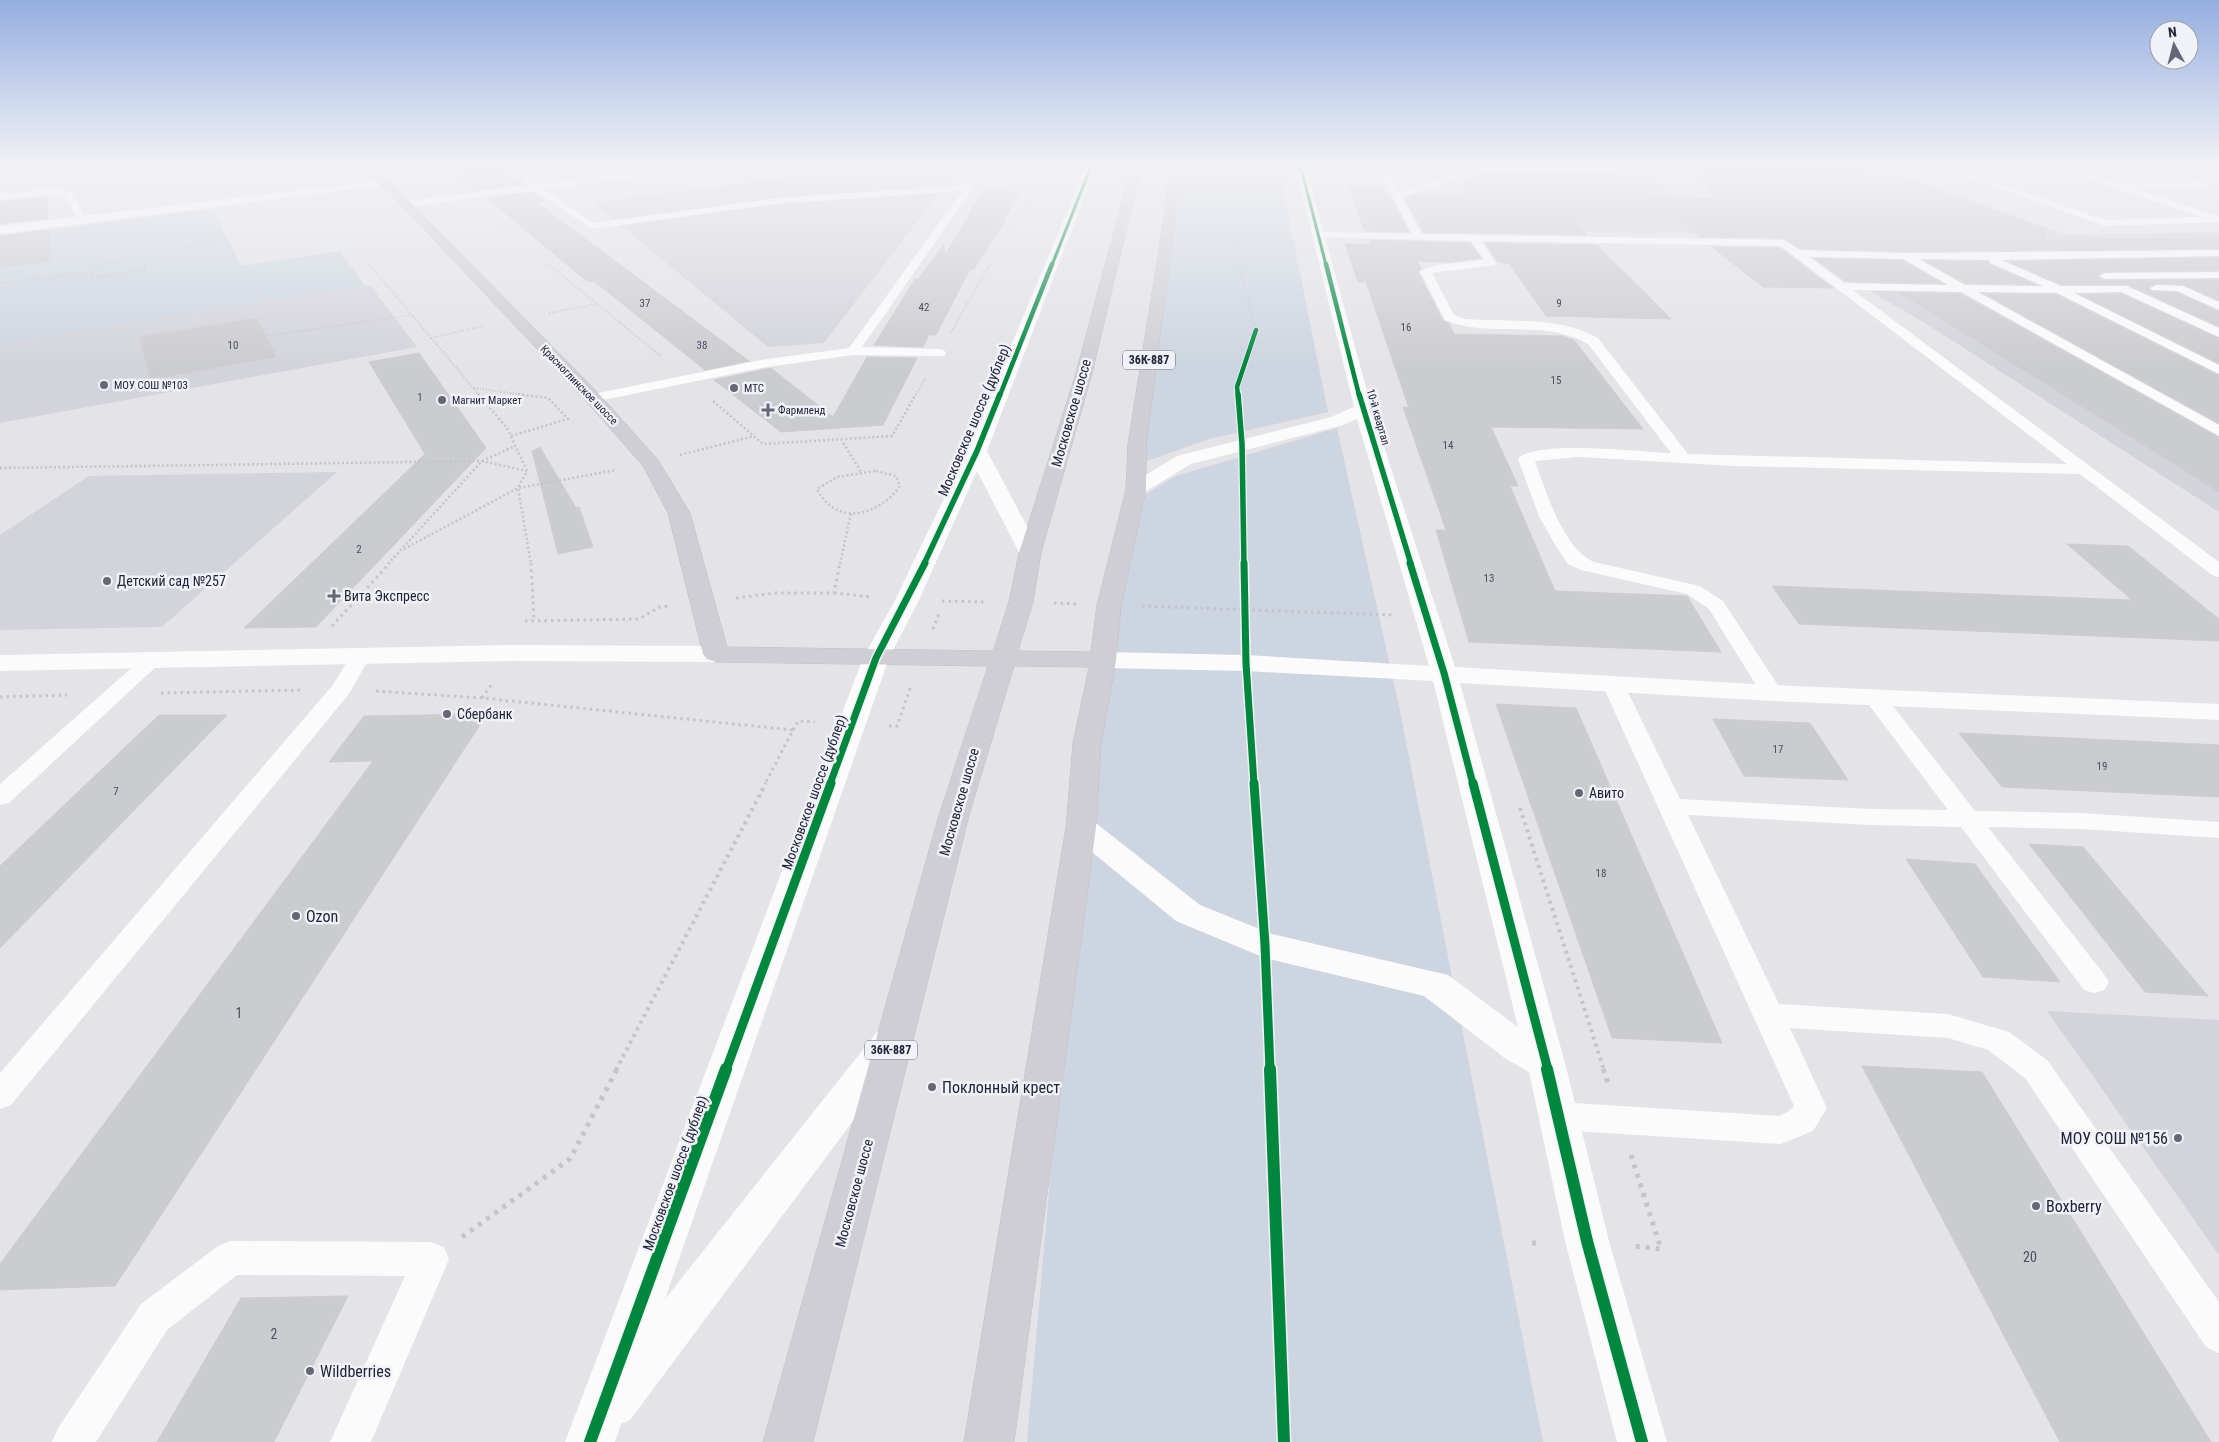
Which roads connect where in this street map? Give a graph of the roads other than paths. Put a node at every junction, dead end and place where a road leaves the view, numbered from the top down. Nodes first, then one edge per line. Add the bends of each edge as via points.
1 (432, 231) edge
2 (938, 231) edge
3 (1065, 231) edge
4 (1120, 231) edge
5 (1168, 231) edge
6 (1318, 231) edge
7 (1415, 231) edge
8 (1319, 235) junction
9 (1418, 237) junction
10 (1474, 238) junction
11 (1797, 253) junction
12 (2219, 254) edge
13 (1905, 256) junction
14 (1984, 257) junction
15 (2219, 275) edge
16 (2033, 277) junction
17 (2063, 277) dead end
18 (2092, 277) dead end
19 (1841, 286) junction
20 (2123, 288) junction
21 (2179, 288) junction
22 (2209, 288) dead end
23 (1965, 289) junction
24 (2058, 290) junction
25 (2213, 301) edge
26 (2219, 306) edge
27 (2219, 333) edge
28 (853, 351) junction
29 (939, 353) dead end
30 (2219, 370) edge
31 (593, 398) junction
32 (1363, 409) junction
33 (2219, 431) edge
34 (977, 451) junction
35 (1683, 459) junction
36 (2084, 469) junction
37 (1136, 489) junction
38 (1030, 553) junction
39 (2219, 570) edge
40 (716, 654) junction
41 (361, 655) junction
42 (876, 658) junction
43 (1002, 659) junction
44 (1103, 660) junction
45 (150, 661) junction
46 (0, 663) edge
47 (1444, 673) junction
48 (1613, 684) junction
49 (1772, 693) junction
50 (1874, 697) junction
51 (2219, 712) edge
52 (0, 797) edge
53 (1672, 806) junction
54 (1968, 819) junction
55 (1081, 827) junction
56 (2219, 830) edge
57 (2094, 982) dead end
58 (1769, 1015) junction
59 (895, 1036) junction
60 (1546, 1064) junction
61 (0, 1096) edge
62 (1558, 1116) junction
63 (2219, 1334) edge
64 (594, 1433) edge
65 (72, 1442) edge
66 (350, 1442) edge
67 (788, 1442) edge
68 (989, 1442) edge
69 (1642, 1442) edge

1 - 31 main road, Красноглинское шоссе
2 - 28 lane
3 - 34 street, Московское шоссе (дублер)
4 - 38 main road, Московское шоссе / 36К-887 via 1084,373
5 - 37 main road, 36К-887 via 1137,444
6 - 8 street, 10-й квартал
7 - 9 lane
8 - 9 lane
8 - 32 street, 10-й квартал
9 - 10 lane
10 - 11 lane via 1784,243
10 - 35 lane via 1491,263 1426,271 1450,318 1463,323 1553,327 1584,334 1593,340
11 - 13 lane
11 - 19 lane
12 - 14 lane
13 - 14 lane
13 - 23 lane
14 - 16 lane
15 - 18 lane
16 - 17 lane
16 - 24 lane
19 - 23 lane
19 - 36 lane
20 - 21 lane
20 - 24 lane
20 - 27 lane
21 - 22 lane
21 - 25 lane
23 - 24 lane
23 - 33 lane
24 - 30 lane
25 - 26 lane
28 - 29 lane
28 - 31 lane via 767,363
31 - 40 main road, Красноглинское шоссе via 651,464 679,513
32 - 37 street via 1337,421 1184,460
32 - 47 street, 10-й квартал
34 - 38 street
34 - 42 street, Московское шоссе (дублер) via 908,600
35 - 36 lane
35 - 49 lane via 1562,452 1536,455 1526,460 1548,516 1575,560 1702,594 1716,605
36 - 39 lane
37 - 44 main road, 36К-887 via 1109,605
38 - 43 main road, Московское шоссе / 36К-887 via 1021,602
40 - 41 street
40 - 42 main road
41 - 45 street
41 - 61 lane via 341,689
42 - 43 main road
42 - 64 street, Московское шоссе (дублер)
43 - 44 main road
43 - 59 main road, Московское шоссе / 36К-887 via 954,815
44 - 47 street
44 - 55 main road, 36К-887 via 1087,743
45 - 46 street
45 - 52 lane
47 - 48 street
47 - 60 street, 10-й квартал
48 - 49 street
48 - 53 lane
49 - 50 street
50 - 51 street
50 - 54 lane
53 - 54 lane
53 - 58 lane
54 - 56 lane via 2081,821
54 - 57 lane
55 - 60 street via 1188,912 1266,945 1435,984 1519,1048
55 - 68 main road, 36К-887
58 - 62 lane via 1811,1108 1801,1121 1781,1130
58 - 63 lane via 1948,1026 1998,1041 2036,1069
59 - 64 street
59 - 67 main road, Московское шоссе / 36К-887
60 - 62 street, 10-й квартал
62 - 69 street, 10-й квартал via 1587,1241
65 - 66 lane via 154,1317 231,1258 431,1259

